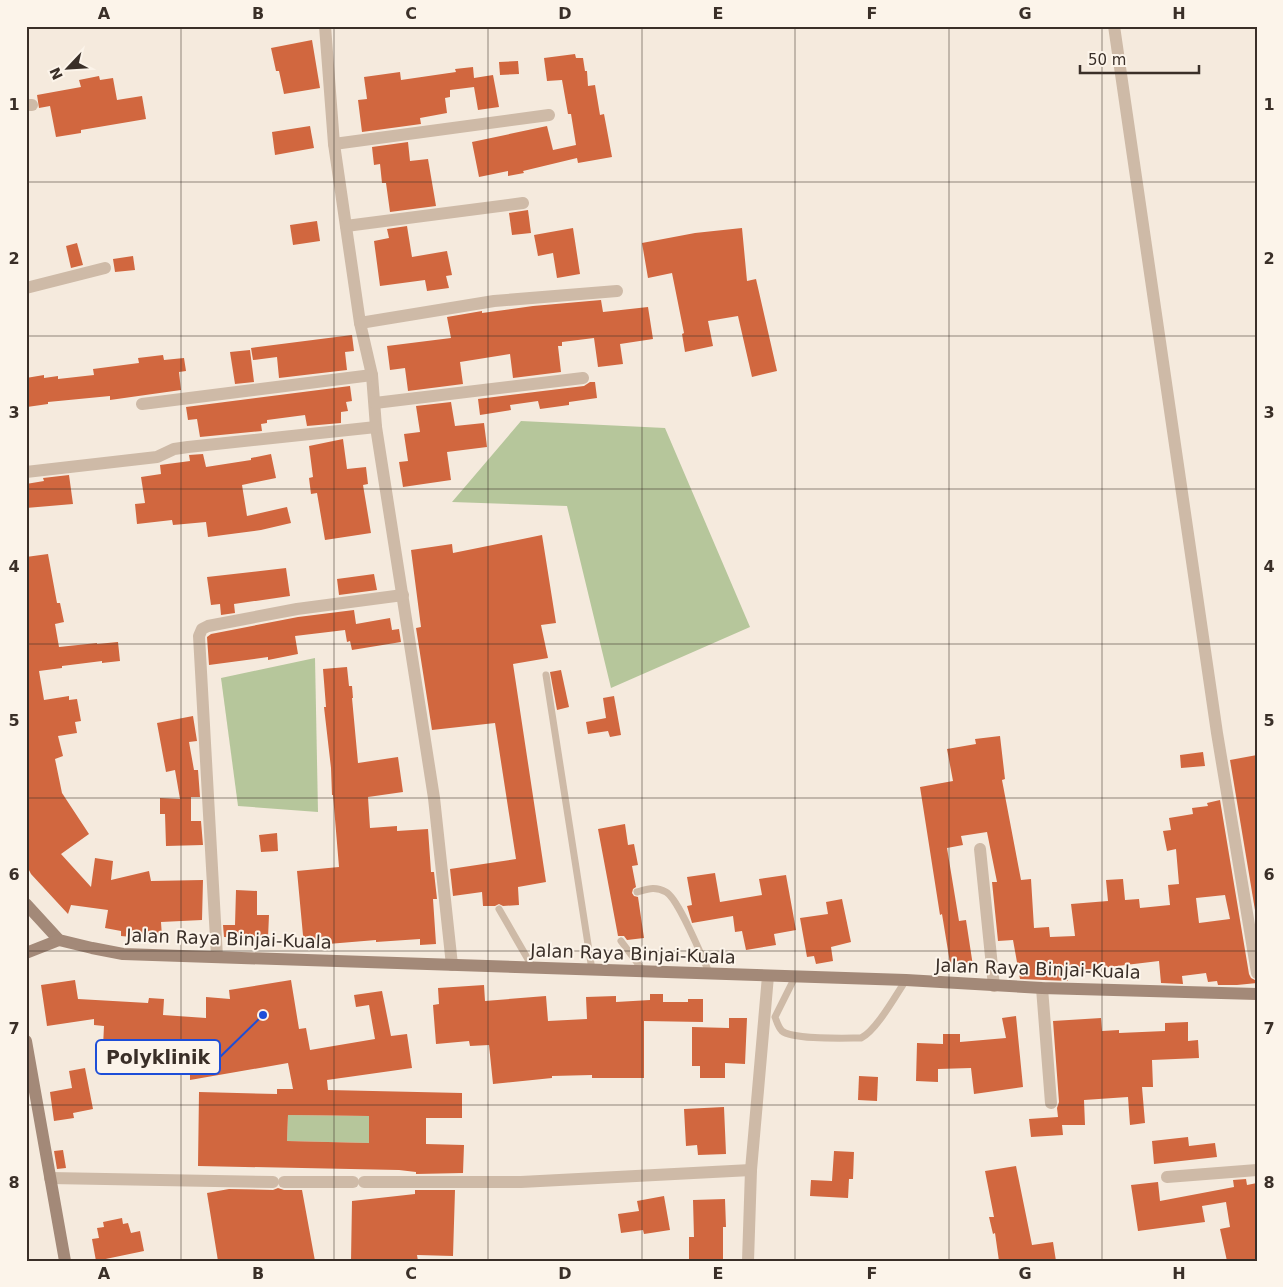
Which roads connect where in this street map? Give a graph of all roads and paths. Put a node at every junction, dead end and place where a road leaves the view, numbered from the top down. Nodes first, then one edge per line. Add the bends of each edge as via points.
1 (325, 26) edge
2 (1114, 26) edge
3 (549, 115) dead end
4 (334, 144) junction
5 (523, 203) dead end
6 (346, 226) junction
7 (105, 268) dead end
8 (26, 288) edge
9 (617, 291) dead end
10 (360, 323) junction
11 (372, 375) junction
12 (583, 378) dead end
13 (375, 403) junction
14 (142, 404) dead end
15 (376, 427) junction
16 (26, 472) edge
17 (402, 595) junction
18 (546, 675) dead end
19 (980, 850) dead end
20 (637, 892) dead end
21 (26, 904) edge
22 (499, 910) dead end
23 (59, 940) junction
24 (621, 942) dead end
25 (26, 953) edge
26 (217, 957) junction
27 (452, 965) junction
28 (533, 968) junction
29 (592, 970) junction
30 (645, 972) junction
31 (1257, 973) edge
32 (710, 974) junction
33 (768, 976) junction
34 (795, 977) junction
35 (906, 980) junction
36 (994, 986) junction
37 (1042, 988) junction
38 (1257, 994) edge
39 (26, 1041) edge
40 (1051, 1103) dead end
41 (751, 1170) junction
42 (1257, 1170) edge
43 (1167, 1177) dead end
44 (50, 1178) junction
45 (65, 1261) edge
46 (748, 1261) edge

1 - 4 street
2 - 31 street via 1217,733
3 - 4 street
4 - 6 street
5 - 6 street
6 - 10 street
7 - 8 street
9 - 10 street via 494,301
10 - 11 street
11 - 13 street
11 - 14 street
12 - 13 street
13 - 15 street
15 - 16 street via 188,447 157,457
15 - 17 street
17 - 26 street via 297,609 202,629 199,636
17 - 27 street via 434,798
18 - 29 lane
19 - 36 street
20 - 32 lane via 653,887 668,893 678,906
21 - 23 main road
22 - 28 lane
23 - 25 main road
23 - 26 main road, Jalan Raya Binjai-Kuala via 123,954
24 - 30 lane
26 - 27 main road, Jalan Raya Binjai-Kuala
27 - 28 main road, Jalan Raya Binjai-Kuala
28 - 29 main road, Jalan Raya Binjai-Kuala
29 - 30 main road, Jalan Raya Binjai-Kuala
30 - 32 main road, Jalan Raya Binjai-Kuala
32 - 33 main road, Jalan Raya Binjai-Kuala
33 - 34 main road, Jalan Raya Binjai-Kuala
33 - 41 street
34 - 35 main road, Jalan Raya Binjai-Kuala
34 - 35 lane via 775,1017 778,1024 790,1035 823,1038 865,1036
35 - 36 main road, Jalan Raya Binjai-Kuala
36 - 37 main road, Jalan Raya Binjai-Kuala
37 - 38 main road, Jalan Raya Binjai-Kuala
37 - 40 street
39 - 44 main road
41 - 44 street via 521,1182
41 - 46 street
42 - 43 street
44 - 45 main road

